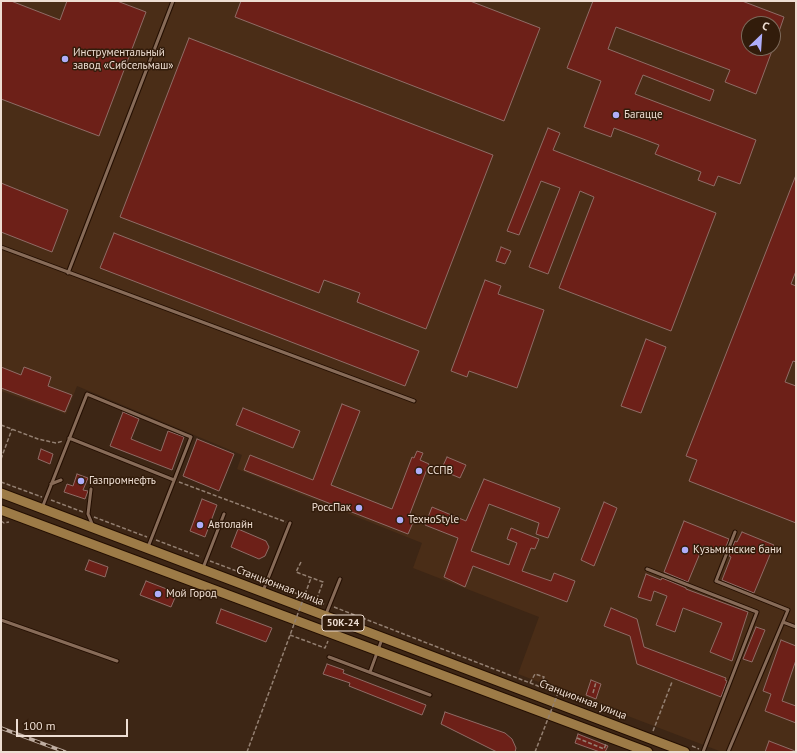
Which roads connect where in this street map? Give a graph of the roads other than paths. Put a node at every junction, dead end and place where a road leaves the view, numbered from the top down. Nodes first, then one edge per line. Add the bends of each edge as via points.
1 (173, 1) edge
2 (1, 247) edge
3 (68, 273) junction
4 (414, 401) dead end
5 (69, 438) junction
6 (61, 480) dead end
7 (174, 480) junction
8 (51, 484) junction
9 (91, 489) dead end
10 (1, 494) edge
11 (41, 508) junction
12 (1, 510) edge
13 (224, 514) dead end
14 (290, 523) road end
15 (95, 530) junction
16 (735, 532) dead end
17 (147, 549) junction
18 (647, 569) dead end
19 (203, 570) junction
20 (340, 579) dead end
21 (263, 593) junction
22 (325, 616) junction
23 (1, 620) edge
24 (783, 622) junction
25 (796, 627) edge
26 (383, 638) junction
27 (378, 650) junction
28 (330, 657) dead end
29 (117, 661) dead end
30 (370, 672) junction
31 (430, 695) dead end
32 (687, 749) edge
33 (703, 751) edge
34 (648, 752) edge
35 (728, 752) edge

1 - 3 lane
2 - 3 lane
3 - 4 lane
5 - 7 lane
5 - 7 lane via 87,394 191,437
5 - 8 lane
6 - 8 lane
7 - 17 lane
8 - 11 lane
9 - 15 lane via 88,514
10 - 11 main road, Станционная улица / 50К-24
11 - 15 main road, Станционная улица / 50К-24
12 - 27 main road, 50К-24
13 - 19 lane
14 - 21 lane
15 - 17 main road, Станционная улица / 50К-24
16 - 24 lane via 716,581 788,610
17 - 19 main road, Станционная улица / 50К-24
18 - 33 lane via 757,612
19 - 21 main road, Станционная улица / 50К-24
20 - 22 lane
21 - 22 main road, Станционная улица / 50К-24
22 - 26 main road, Станционная улица / 50К-24
23 - 29 lane
24 - 25 lane
24 - 35 lane
26 - 27 lane
26 - 32 main road, Станционная улица / 50К-24 via 650,738
27 - 30 lane
27 - 34 main road, 50К-24
28 - 30 lane
30 - 31 lane

